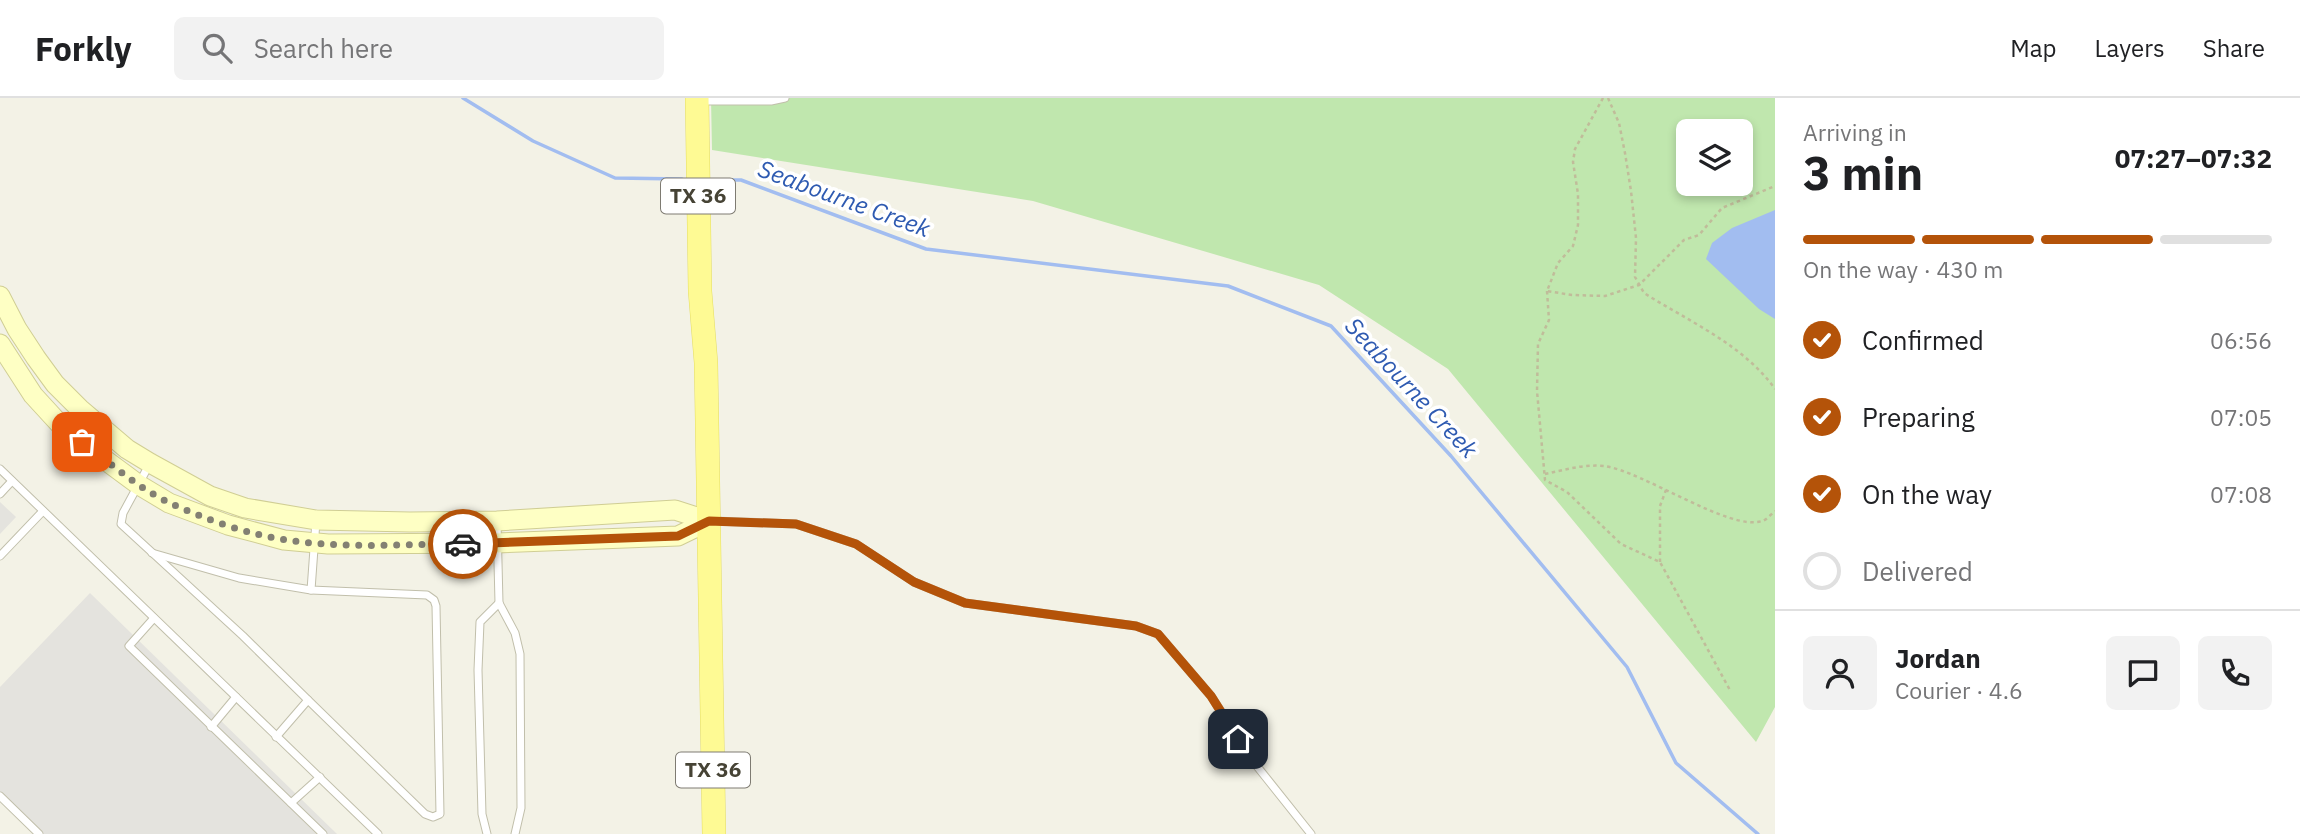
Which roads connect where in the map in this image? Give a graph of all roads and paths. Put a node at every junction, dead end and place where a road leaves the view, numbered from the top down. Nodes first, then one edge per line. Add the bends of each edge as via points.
1 (785, 98) edge
2 (1603, 98) edge
3 (1608, 98) edge
4 (697, 100) edge
5 (1775, 186) edge
6 (1639, 285) junction
7 (1547, 291) junction
8 (0, 296) edge
9 (0, 344) edge
10 (1775, 389) edge
11 (150, 463) junction
12 (0, 468) edge
13 (1545, 474) junction
14 (12, 481) junction
15 (139, 485) junction
16 (1665, 490) junction
17 (0, 494) edge
18 (43, 511) junction
19 (1775, 511) edge
20 (316, 520) junction
21 (497, 521) junction
22 (709, 521) junction
23 (314, 543) junction
24 (498, 543) junction
25 (152, 553) junction
26 (0, 556) edge
27 (1660, 562) junction
28 (311, 590) junction
29 (499, 603) junction
30 (154, 618) junction
31 (1731, 692) dead end
32 (236, 697) junction
33 (308, 700) junction
34 (211, 727) junction
35 (276, 737) junction
36 (320, 777) junction
37 (0, 796) edge
38 (291, 803) junction
39 (39, 834) edge
40 (323, 834) edge
41 (377, 834) edge
42 (487, 834) edge
43 (515, 834) edge
44 (714, 834) edge
45 (1311, 834) edge

1 - 4 lane
2 - 7 path via 1575,149 1578,225 1573,246 1558,263
3 - 6 path via 1619,122 1632,191
4 - 22 main road, TX 36
5 - 6 path via 1722,208 1699,235 1684,240
6 - 7 path via 1605,296
6 - 10 path via 1644,293 1742,353
7 - 13 path via 1549,320 1538,344 1537,391
8 - 11 street via 55,384 80,410
9 - 15 street via 33,395 66,430
11 - 15 lane
11 - 20 street via 210,496 245,508
12 - 14 lane
13 - 16 path via 1605,466
13 - 27 path via 1545,480 1567,492 1621,544
14 - 17 lane
14 - 18 lane
15 - 23 street via 169,503 228,525
15 - 25 lane via 121,524
16 - 19 path via 1747,522 1763,521
16 - 27 path via 1660,506
18 - 26 lane
18 - 30 lane
20 - 21 street
20 - 23 lane
21 - 22 street via 675,510
21 - 24 lane
22 - 24 street via 678,536
22 - 44 main road, TX 36
22 - 45 lane via 796,524 856,544 914,582 965,603 1136,626 1158,634 1211,696 1252,760
23 - 24 street
23 - 28 lane
24 - 29 lane
25 - 28 lane via 239,578
25 - 33 lane
27 - 31 path
28 - 33 lane via 427,595 434,600 440,814 425,814
29 - 42 lane via 480,622 478,658 482,814
29 - 43 lane via 520,654 521,808
30 - 32 lane
30 - 34 lane via 129,646
32 - 34 lane
32 - 35 lane
33 - 35 lane
34 - 38 lane
35 - 36 lane
36 - 38 lane
36 - 41 lane
37 - 39 lane
38 - 40 lane

